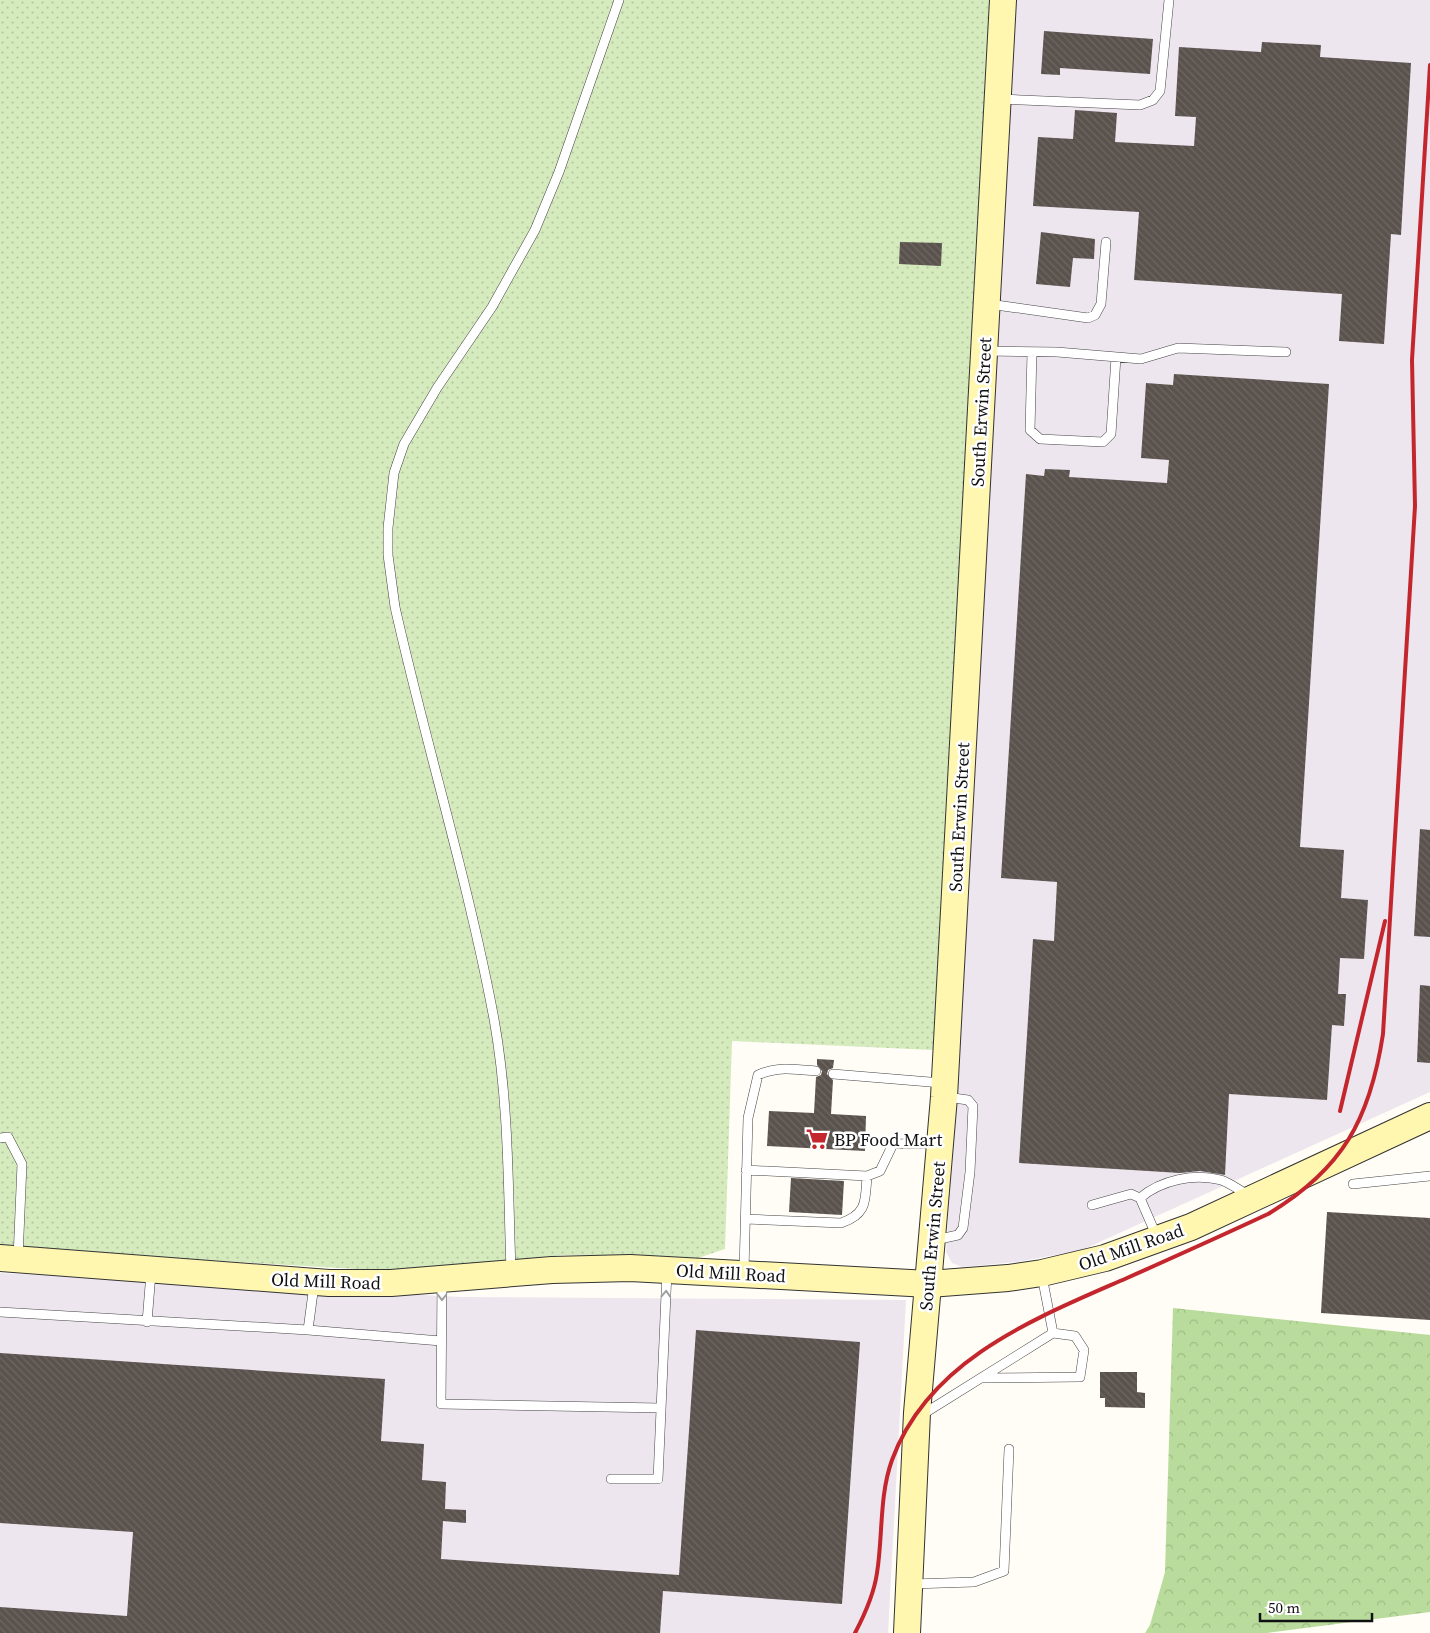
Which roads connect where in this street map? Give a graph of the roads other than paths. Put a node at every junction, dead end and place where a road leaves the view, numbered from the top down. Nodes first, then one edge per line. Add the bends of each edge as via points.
1 (619, 0) edge
2 (1003, 0) edge
3 (1168, 0) edge
4 (997, 99) junction
5 (1106, 242) dead end
6 (986, 304) junction
7 (984, 351) junction
8 (1032, 352) junction
9 (1286, 352) dead end
10 (1116, 357) junction
11 (816, 1071) dead end
12 (833, 1074) dead end
13 (944, 1090) junction
14 (1430, 1116) edge
15 (0, 1138) edge
16 (940, 1142) junction
17 (746, 1170) junction
18 (867, 1176) junction
19 (1430, 1176) edge
20 (1353, 1184) dead end
21 (1140, 1198) junction
22 (1252, 1198) junction
23 (1092, 1205) dead end
24 (745, 1219) junction
25 (1158, 1240) junction
26 (932, 1241) junction
27 (9, 1259) edge
28 (151, 1270) junction
29 (667, 1270) junction
30 (1042, 1273) junction
31 (511, 1274) junction
32 (744, 1274) junction
33 (442, 1280) junction
34 (314, 1282) junction
35 (929, 1284) junction
36 (0, 1312) edge
37 (147, 1322) junction
38 (308, 1330) junction
39 (1053, 1333) junction
40 (441, 1341) junction
41 (980, 1378) junction
42 (661, 1408) junction
43 (917, 1419) junction
44 (1009, 1449) dead end
45 (611, 1479) dead end
46 (909, 1584) junction
47 (907, 1633) edge

1 - 31 lane via 559,172 535,230 492,308 436,388 404,444 394,473 389,503 388,555 396,607 494,1020 505,1098
2 - 4 street, South Erwin Street
3 - 4 lane via 1160,91 1153,100 1140,105
4 - 6 street, South Erwin Street
5 - 6 lane via 1101,304 1095,315 1088,318
6 - 7 street, South Erwin Street
7 - 8 lane
7 - 13 street, South Erwin Street
8 - 10 lane
8 - 10 lane via 1030,430 1040,439 1103,442 1111,434
9 - 10 lane via 1178,348 1141,359
11 - 17 lane via 790,1068 768,1070 758,1075 748,1118
12 - 13 lane
13 - 16 street, South Erwin Street
13 - 26 lane via 968,1100 973,1106 970,1172 963,1228 958,1235
14 - 22 street, Old Mill Road
15 - 27 lane via 8,1137 22,1164
16 - 18 lane via 893,1144 880,1171
16 - 26 street, South Erwin Street
17 - 18 lane
17 - 24 lane
18 - 24 lane via 865,1203 861,1213 852,1220 841,1223
19 - 20 lane
21 - 22 lane via 1155,1188 1182,1178 1198,1177 1223,1181
21 - 23 lane via 1131,1194
21 - 25 lane
22 - 25 street, Old Mill Road
24 - 32 lane
25 - 30 street, Old Mill Road via 1105,1258
26 - 35 street, South Erwin Street
27 - 28 street, Old Mill Road
28 - 34 street, Old Mill Road
28 - 37 lane
29 - 31 street, Old Mill Road via 590,1269
29 - 32 street, Old Mill Road
42 -> 29 lane
30 - 35 street, Old Mill Road
30 - 39 lane
31 - 33 street, Old Mill Road
32 - 35 street, Old Mill Road
33 - 34 street, Old Mill Road
33 -> 40 lane
34 - 38 lane
35 - 43 street, South Erwin Street
36 - 37 lane
37 - 38 lane
38 - 40 lane
39 - 41 lane
39 - 41 lane via 1075,1336 1084,1350 1080,1377
40 - 42 lane via 441,1404
41 - 43 lane
42 - 45 lane via 658,1479
43 - 46 street, South Erwin Street
44 - 46 lane via 1004,1571 974,1582
46 - 47 street, South Erwin Street

